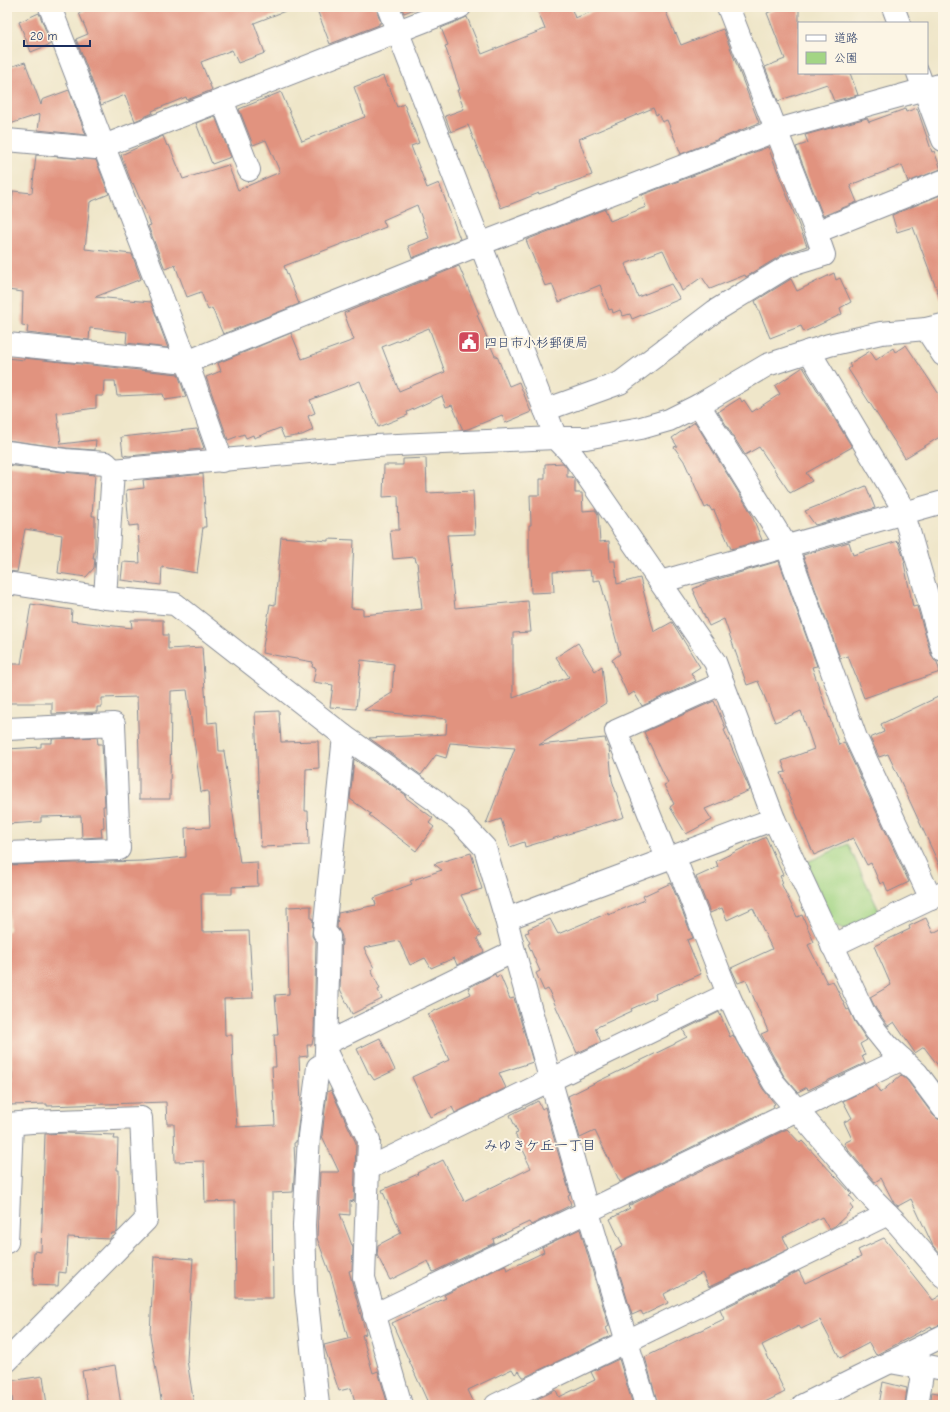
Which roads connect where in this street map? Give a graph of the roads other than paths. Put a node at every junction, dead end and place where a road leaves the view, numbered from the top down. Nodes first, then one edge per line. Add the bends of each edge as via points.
1 (50, 7) edge
2 (388, 7) edge
3 (460, 7) edge
4 (728, 7) edge
5 (893, 7) edge
6 (899, 22) edge
7 (398, 31) junction
8 (928, 82) edge
9 (222, 100) junction
10 (777, 130) junction
11 (7, 140) edge
12 (943, 140) edge
13 (104, 146) junction
14 (249, 170) dead end
15 (943, 181) edge
16 (816, 232) junction
17 (480, 244) junction
18 (935, 327) edge
19 (7, 344) edge
20 (809, 351) junction
21 (943, 355) edge
22 (187, 362) junction
23 (699, 405) junction
24 (545, 410) junction
25 (556, 438) junction
26 (7, 452) edge
27 (222, 460) junction
28 (113, 470) junction
29 (943, 502) edge
30 (904, 513) junction
31 (787, 546) junction
32 (660, 582) junction
33 (7, 583) edge
34 (106, 598) junction
35 (943, 651) edge
36 (723, 683) junction
37 (7, 729) edge
38 (344, 736) junction
39 (774, 819) junction
40 (7, 853) edge
41 (671, 857) junction
42 (937, 896) edge
43 (506, 919) junction
44 (832, 946) junction
45 (514, 951) junction
46 (728, 994) junction
47 (327, 1047) junction
48 (902, 1059) junction
49 (550, 1080) junction
50 (943, 1108) edge
51 (797, 1110) junction
52 (9, 1124) edge
53 (367, 1169) junction
54 (588, 1212) junction
55 (888, 1214) junction
56 (7, 1242) edge
57 (943, 1276) edge
58 (374, 1315) junction
59 (943, 1336) edge
60 (627, 1341) junction
61 (7, 1361) edge
62 (890, 1362) junction
63 (933, 1369) edge
64 (318, 1405) edge
65 (401, 1405) edge
66 (496, 1405) edge
67 (646, 1405) edge
68 (803, 1405) edge
69 (917, 1405) edge

1 - 13 street
2 - 7 street
3 - 7 street
4 - 10 street
5 - 6 street
7 - 9 street
7 - 17 street
8 - 10 street
8 - 12 street
9 - 13 street
9 - 14 street
10 - 16 street
10 - 17 street
11 - 13 street via 95,148
13 - 22 street
15 - 16 street
16 - 24 street via 824,255 788,266 715,311 620,383
17 - 22 street
17 - 24 street
18 - 20 street via 881,333
18 - 21 street
19 - 22 street
20 - 23 street via 767,365
20 - 30 street
22 - 27 street
23 - 25 street via 670,420 641,428 586,438
23 - 31 street
24 - 25 street
25 - 27 street via 375,446
25 - 32 street via 574,457
26 - 28 street via 106,463
27 - 28 street
28 - 34 street
29 - 30 street
30 - 31 street
30 - 35 street
31 - 32 street
31 - 42 street via 856,738
32 - 36 street via 715,662
33 - 34 street
34 - 38 street via 175,604
36 - 39 street
36 - 41 street via 616,732
37 - 40 street via 114,724 119,849
38 - 43 street via 436,800 485,848
38 - 47 street via 324,932 329,937
39 - 41 street
39 - 44 street
41 - 43 street
41 - 46 street
42 - 44 street
43 - 45 street
44 - 48 street via 865,1015 876,1032
45 - 47 street
45 - 49 street
46 - 49 street
46 - 51 street via 747,1036 774,1083
47 - 53 street via 369,1140
47 - 64 street via 325,1063 318,1067 309,1136 304,1225 306,1291
48 - 50 street via 917,1073
48 - 51 street
49 - 53 street
49 - 54 street
51 - 54 street
51 - 55 street
52 - 56 street
52 - 61 street via 141,1118 146,1220
53 - 58 street via 364,1278
54 - 58 street
54 - 60 street
55 - 57 street
55 - 60 street
58 - 65 street
59 - 62 street
60 - 66 street
60 - 67 street
62 - 63 street
62 - 68 street
63 - 69 street

